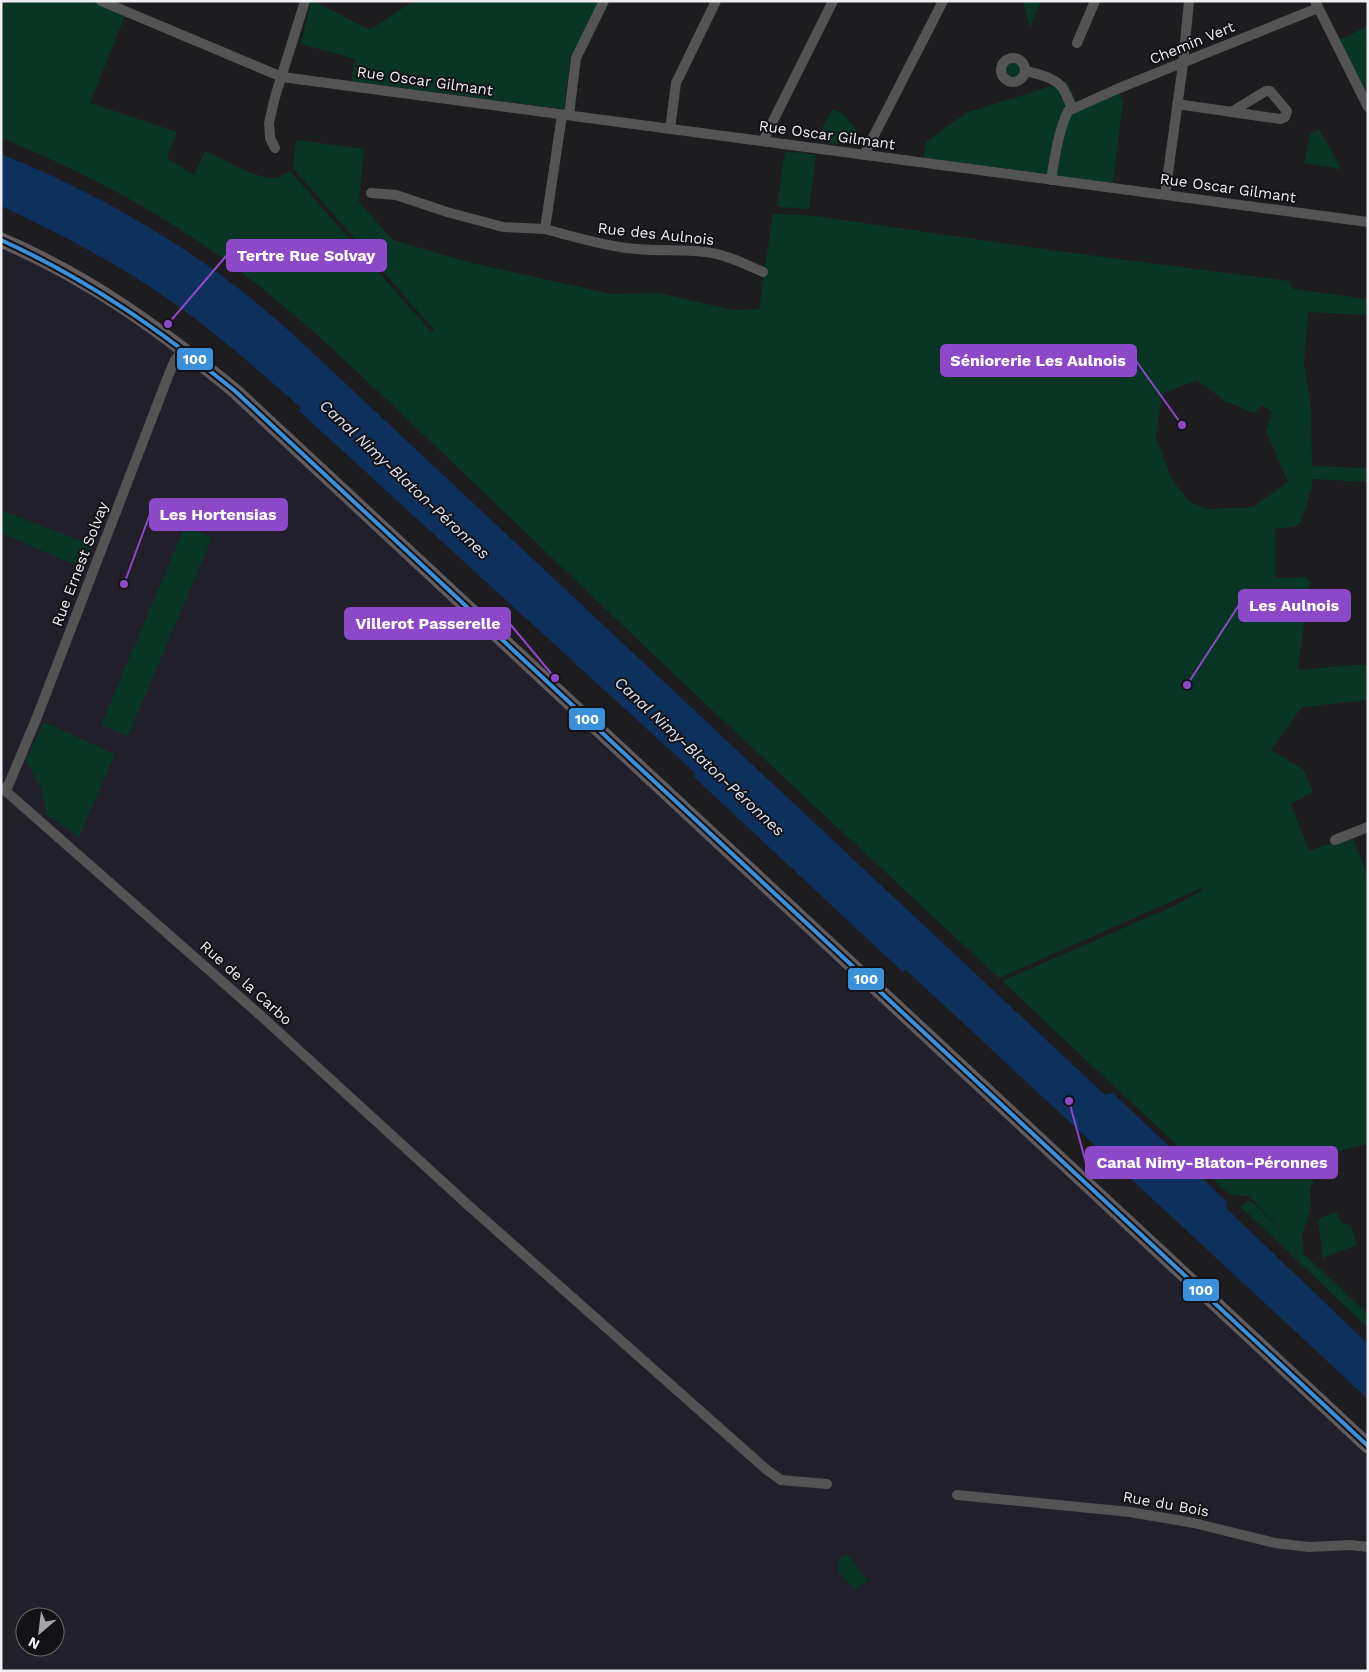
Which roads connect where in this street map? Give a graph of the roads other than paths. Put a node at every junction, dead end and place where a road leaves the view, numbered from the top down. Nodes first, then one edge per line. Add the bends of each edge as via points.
1 (101, 1) edge
2 (305, 1) edge
3 (604, 1) edge
4 (716, 1) edge
5 (833, 1) edge
6 (943, 1) edge
7 (1095, 1) edge
8 (1189, 1) edge
9 (1316, 4) edge
10 (1077, 43) dead end
11 (1183, 64) junction
12 (1025, 71) dead end
13 (282, 77) junction
14 (1177, 104) junction
15 (1076, 107) junction
16 (1368, 107) edge
17 (1231, 112) junction
18 (565, 115) junction
19 (670, 129) junction
20 (763, 141) junction
21 (275, 148) dead end
22 (864, 155) junction
23 (1051, 180) junction
24 (371, 193) dead end
25 (1165, 195) junction
26 (1368, 222) edge
27 (545, 229) junction
28 (1, 240) edge
29 (763, 272) dead end
30 (184, 348) junction
31 (4, 789) edge
32 (1368, 827) edge
33 (1334, 840) dead end
34 (1368, 1446) edge
35 (827, 1484) dead end
36 (957, 1496) dead end
37 (1368, 1547) edge

1 - 13 street, Rue Oscar Gilmant
2 - 13 street
3 - 18 street via 576,58
4 - 19 street via 676,83
5 - 20 street
6 - 22 street
7 - 10 street
8 - 11 street
9 - 11 street, Chemin Vert
9 - 16 street
11 - 14 street
11 - 15 street, Chemin Vert
12 - 15 street via 1057,84
13 - 18 street, Rue Oscar Gilmant
13 - 21 street via 269,124
14 - 17 street
14 - 25 street
15 - 23 street via 1068,111 1061,127
17 - 17 street via 1283,119 1287,112 1270,91
18 - 19 street, Rue Oscar Gilmant
18 - 27 street
19 - 20 street, Rue Oscar Gilmant
20 - 22 street, Rue Oscar Gilmant
22 - 23 street, Rue Oscar Gilmant
23 - 25 street, Rue Oscar Gilmant
24 - 27 street, Rue des Aulnois via 396,195 503,227
25 - 26 street, Rue Oscar Gilmant
27 - 29 street, Rue des Aulnois via 588,242 648,251 706,252
28 - 30 main road via 96,289
30 - 31 street, Rue Ernest Solvay via 169,374 37,717
30 - 34 main road via 236,391
31 - 35 street, Rue de la Carbo via 767,1470 781,1480
32 - 33 street
36 - 37 street, Rue du Bois via 1130,1512 1194,1523 1275,1543 1309,1547

